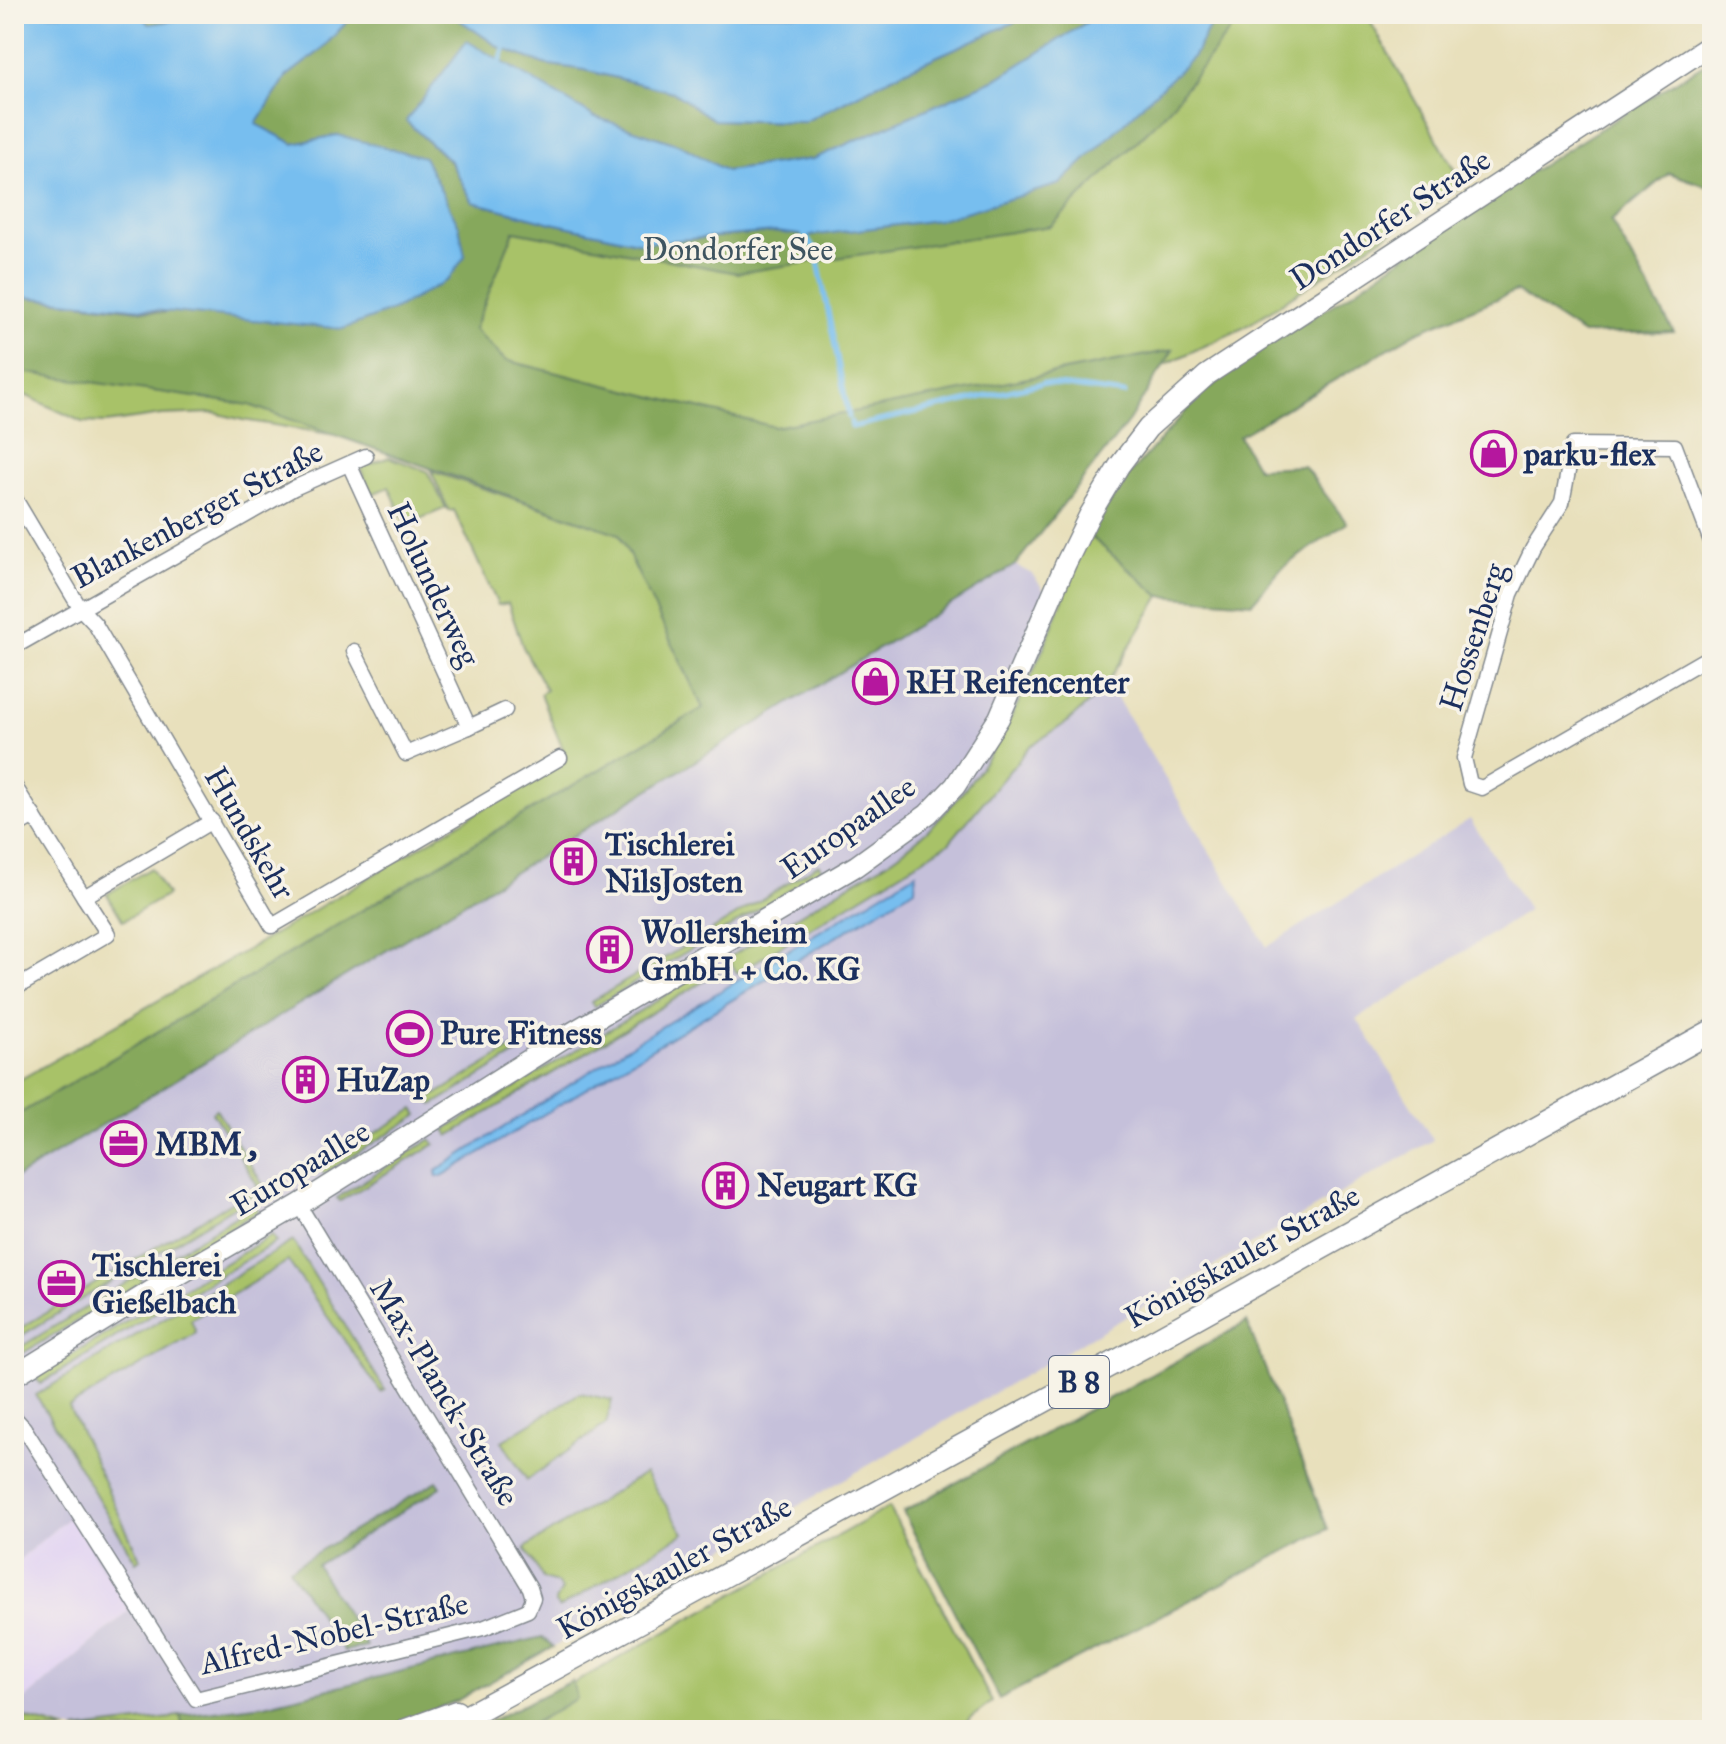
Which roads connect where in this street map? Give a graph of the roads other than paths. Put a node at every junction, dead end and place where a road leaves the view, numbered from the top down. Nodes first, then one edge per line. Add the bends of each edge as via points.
1 (1712, 44) edge
2 (366, 456) dead end
3 (349, 464) junction
4 (1119, 466) joint
5 (14, 497) edge
6 (1712, 544) edge
7 (80, 608) junction
8 (14, 647) edge
9 (354, 651) dead end
10 (1712, 655) edge
11 (505, 710) dead end
12 (469, 727) junction
13 (560, 758) dead end
14 (14, 785) edge
15 (34, 816) junction
16 (212, 821) junction
17 (14, 827) edge
18 (84, 897) junction
19 (14, 989) edge
20 (1712, 1031) edge
21 (299, 1205) junction
22 (14, 1376) edge
23 (14, 1417) edge
24 (528, 1610) joint
25 (506, 1693) junction
26 (406, 1730) edge
27 (442, 1730) edge

1 - 4 main road, Dondorfer Straße via 1207,375 1148,428
2 - 3 street, Blankenberger Straße
3 - 7 street, Blankenberger Straße via 294,488
3 - 12 street, Holunderweg
4 - 21 main road, Europaallee via 1066,563 999,718 955,786 928,814 856,866 570,1034
5 - 7 street, Hundskehr
6 - 10 street, Hossenberg via 1675,446 1573,445 1562,503 1511,594 1464,758 1470,784 1482,788
7 - 8 street, Blankenberger Straße
7 - 16 street, Hundskehr via 95,624
9 - 12 street via 406,754
11 - 12 street
13 - 16 street, Hundskehr via 272,926
14 - 15 street
15 - 17 street
15 - 18 street
16 - 18 street
18 - 19 street via 108,934
20 - 25 main road, Königskauler Straße / B 8
21 - 22 main road, Europaallee
21 - 24 street, Max-Planck-Straße via 530,1588
23 - 24 street, Alfred-Nobel-Straße via 196,1699 483,1628
25 - 26 main road, Königskauler Straße / B 8
25 - 27 main road, Königskauler Straße / B 8

